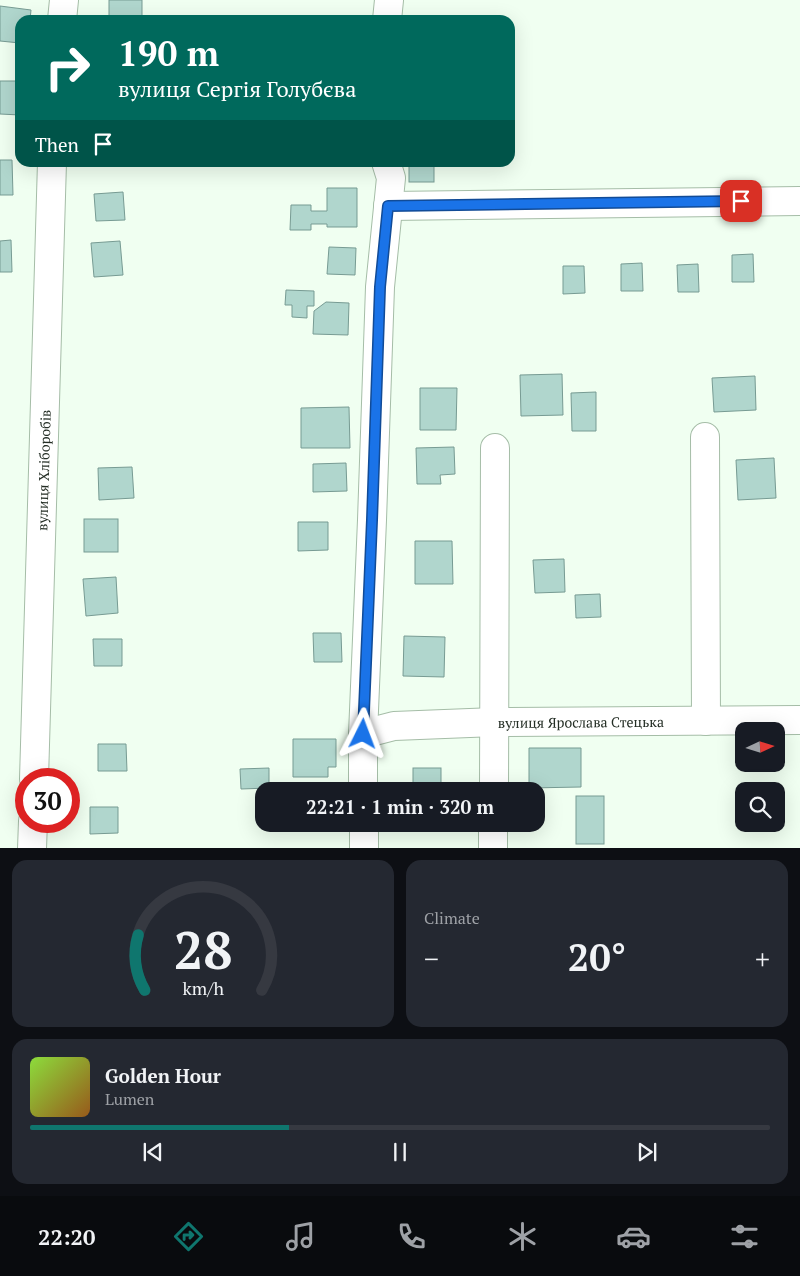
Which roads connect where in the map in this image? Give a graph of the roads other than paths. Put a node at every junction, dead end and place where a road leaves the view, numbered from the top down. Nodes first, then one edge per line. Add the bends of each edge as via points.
1 (64, 0) edge
2 (389, 0) edge
3 (62, 15) edge
4 (388, 15) edge
5 (52, 167) edge
6 (388, 167) edge
7 (800, 201) edge
8 (388, 206) junction
9 (705, 437) dead end
10 (495, 448) dead end
11 (800, 720) edge
12 (706, 721) junction
13 (494, 722) junction
14 (363, 734) junction
15 (34, 768) edge
16 (363, 782) edge
17 (494, 782) edge
18 (364, 832) edge
19 (493, 832) edge
20 (33, 833) edge
21 (32, 848) edge
22 (364, 848) edge
23 (493, 848) edge

1 - 3 street
2 - 4 street
5 - 15 street, вулиця Хліборобів
6 - 8 street via 391,178
7 - 8 street
8 - 14 street via 380,287
9 - 12 street
10 - 13 street
11 - 12 street, вулиця Ярослава Стецька
12 - 13 street, вулиця Ярослава Стецька
13 - 14 street, вулиця Ярослава Стецька via 394,726
13 - 17 street
14 - 16 street
18 - 22 street
19 - 23 street
20 - 21 street

